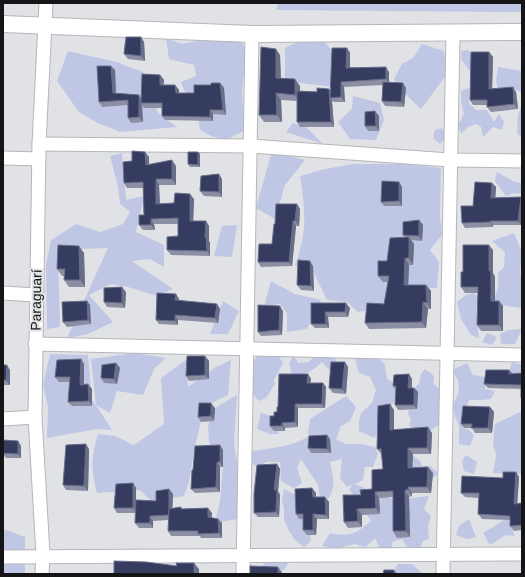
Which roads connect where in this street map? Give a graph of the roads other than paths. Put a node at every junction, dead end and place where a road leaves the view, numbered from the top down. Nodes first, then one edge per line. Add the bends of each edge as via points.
1 (46, 3) edge
2 (3, 24) edge
3 (46, 26) junction
4 (522, 32) edge
5 (452, 33) junction
6 (252, 34) junction
7 (39, 144) junction
8 (251, 146) junction
9 (3, 158) edge
10 (39, 159) junction
11 (450, 160) junction
12 (522, 161) edge
13 (3, 293) edge
14 (36, 295) junction
15 (36, 344) junction
16 (247, 349) junction
17 (447, 354) junction
18 (522, 355) edge
19 (35, 417) junction
20 (3, 419) edge
21 (443, 554) junction
22 (522, 554) edge
23 (43, 555) junction
24 (243, 555) junction
25 (3, 556) edge
26 (42, 574) edge
27 (243, 574) edge
28 (442, 574) edge

1 - 3 street, Paraguarí
2 - 3 street
3 - 6 street
3 - 7 street, Paraguarí
4 - 5 street
5 - 6 street
5 - 11 street
6 - 8 street
7 - 8 street
7 - 10 street, Paraguarí
8 - 11 street
8 - 16 street
9 - 10 street
10 - 14 street, Paraguarí
11 - 12 street
11 - 17 street
13 - 14 street
14 - 15 street, Paraguarí
15 - 16 street
15 - 19 street, Paraguarí
16 - 17 street
16 - 24 street
17 - 18 street
17 - 21 street
19 - 20 street
19 - 23 street, Paraguarí
21 - 22 street
21 - 24 street
21 - 28 street
23 - 24 street
23 - 25 street
23 - 26 street, Paraguarí
24 - 27 street

